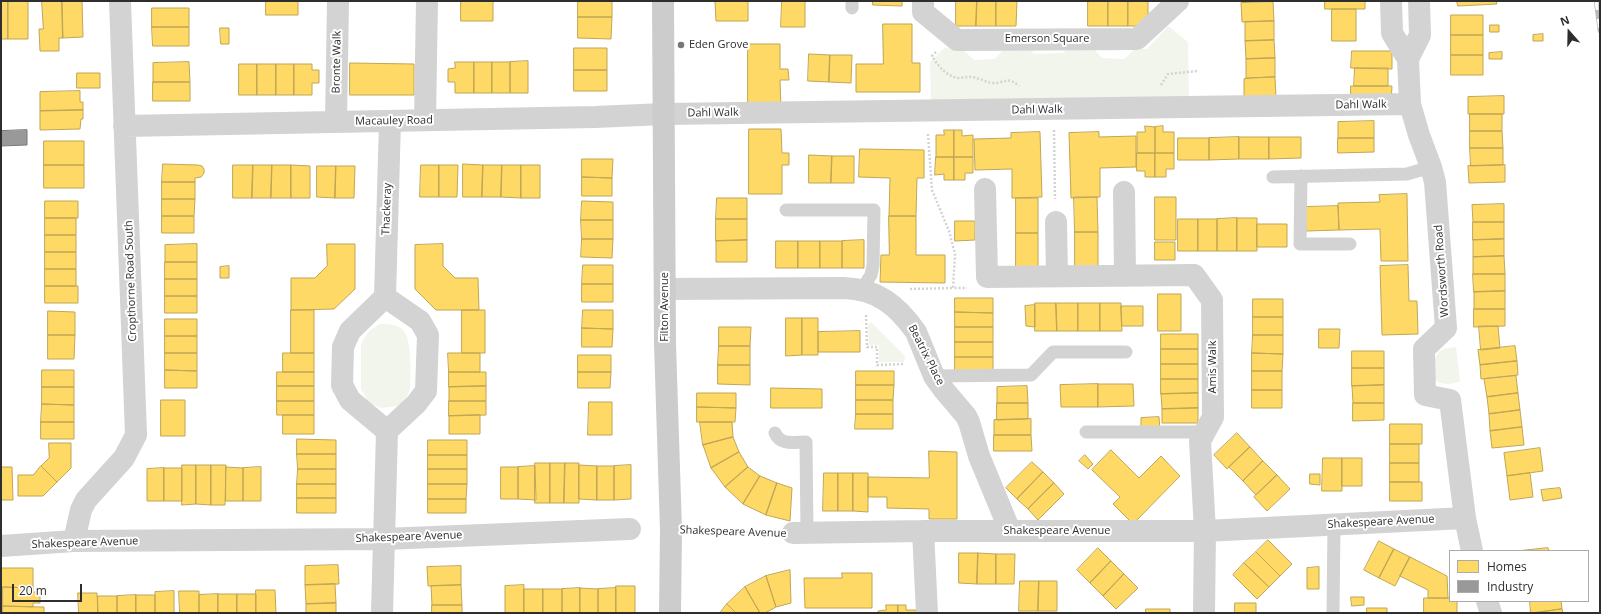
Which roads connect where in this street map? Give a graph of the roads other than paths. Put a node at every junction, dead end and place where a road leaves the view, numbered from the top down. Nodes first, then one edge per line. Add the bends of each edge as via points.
1 (120, 1) edge
2 (338, 1) edge
3 (427, 1) edge
4 (663, 1) edge
5 (923, 1) edge
6 (1178, 1) edge
7 (1391, 1) edge
8 (1420, 1) edge
9 (1408, 59) junction
10 (1410, 104) junction
11 (664, 114) junction
12 (425, 120) junction
13 (390, 121) junction
14 (336, 122) junction
15 (124, 126) junction
16 (1431, 167) junction
17 (1300, 176) junction
18 (1273, 177) dead end
19 (985, 189) dead end
20 (1124, 192) dead end
21 (786, 210) dead end
22 (1056, 222) road end
23 (1350, 244) dead end
24 (1057, 276) junction
25 (1125, 276) junction
26 (665, 289) junction
27 (862, 289) junction
28 (385, 297) junction
29 (1126, 352) dead end
30 (934, 376) junction
31 (387, 431) junction
32 (1086, 432) dead end
33 (1206, 432) junction
34 (775, 433) dead end
35 (1465, 518) junction
36 (1334, 524) junction
37 (630, 529) dead end
38 (923, 530) junction
39 (1010, 531) junction
40 (1205, 531) junction
41 (800, 533) joint
42 (384, 539) junction
43 (74, 541) junction
44 (1, 546) edge
45 (1472, 550) edge
46 (1487, 602) edge
47 (382, 613) edge
48 (670, 613) edge
49 (927, 613) edge
50 (1204, 613) edge
51 (1333, 613) edge
52 (1491, 613) edge

1 - 15 street, Cropthorne Road South
2 - 14 street, Bronte Walk
3 - 12 street
4 - 11 street, Filton Avenue
5 - 6 street, Emerson Square via 923,12 957,40 1137,39
7 - 9 street, Wordsworth Road via 1392,33
8 - 9 street, Wordsworth Road via 1420,35
9 - 10 street, Wordsworth Road
10 - 11 street, Dahl Walk
10 - 16 street, Wordsworth Road
11 - 12 street, Macauley Road
11 - 26 street, Filton Avenue
12 - 13 street, Macauley Road
13 - 14 street, Macauley Road
13 - 28 street, Thackeray
14 - 15 street, Macauley Road
15 - 43 street, Cropthorne Road South via 136,435 124,458 86,500
16 - 17 lane via 1407,174
16 - 35 street, Wordsworth Road via 1437,203 1446,328 1424,349 1425,395 1450,400
17 - 18 lane
17 - 23 lane via 1300,244
19 - 24 street, Amis Walk via 987,277
20 - 25 street
21 - 27 lane via 874,210 873,266 871,275
22 - 24 street
24 - 25 street, Amis Walk
25 - 33 street, Amis Walk via 1194,275 1212,300 1213,417
26 - 27 street, Beatrix Place
26 - 48 street, Filton Avenue via 671,530
27 - 30 street, Beatrix Place via 883,299 909,322 918,336
28 - 31 street via 350,331 343,347 342,385 350,400
28 - 31 street via 420,322 428,335 426,391
29 - 30 lane via 1054,352 1031,375
30 - 39 street, Beatrix Place via 969,422 979,456
31 - 42 street
32 - 33 lane
33 - 40 street, Amis Walk via 1200,442
34 - 41 lane via 782,442 806,442
35 - 36 street, Shakespeare Avenue
35 - 45 street, Wordsworth Road
36 - 40 street, Shakespeare Avenue
36 - 51 lane
37 - 42 street, Shakespeare Avenue
38 - 39 street, Shakespeare Avenue
38 - 41 street, Shakespeare Avenue
38 - 49 street
39 - 40 street, Shakespeare Avenue
40 - 50 street, Amis Walk
42 - 43 street, Shakespeare Avenue
42 - 47 street
43 - 44 street, Shakespeare Avenue
46 - 52 street

